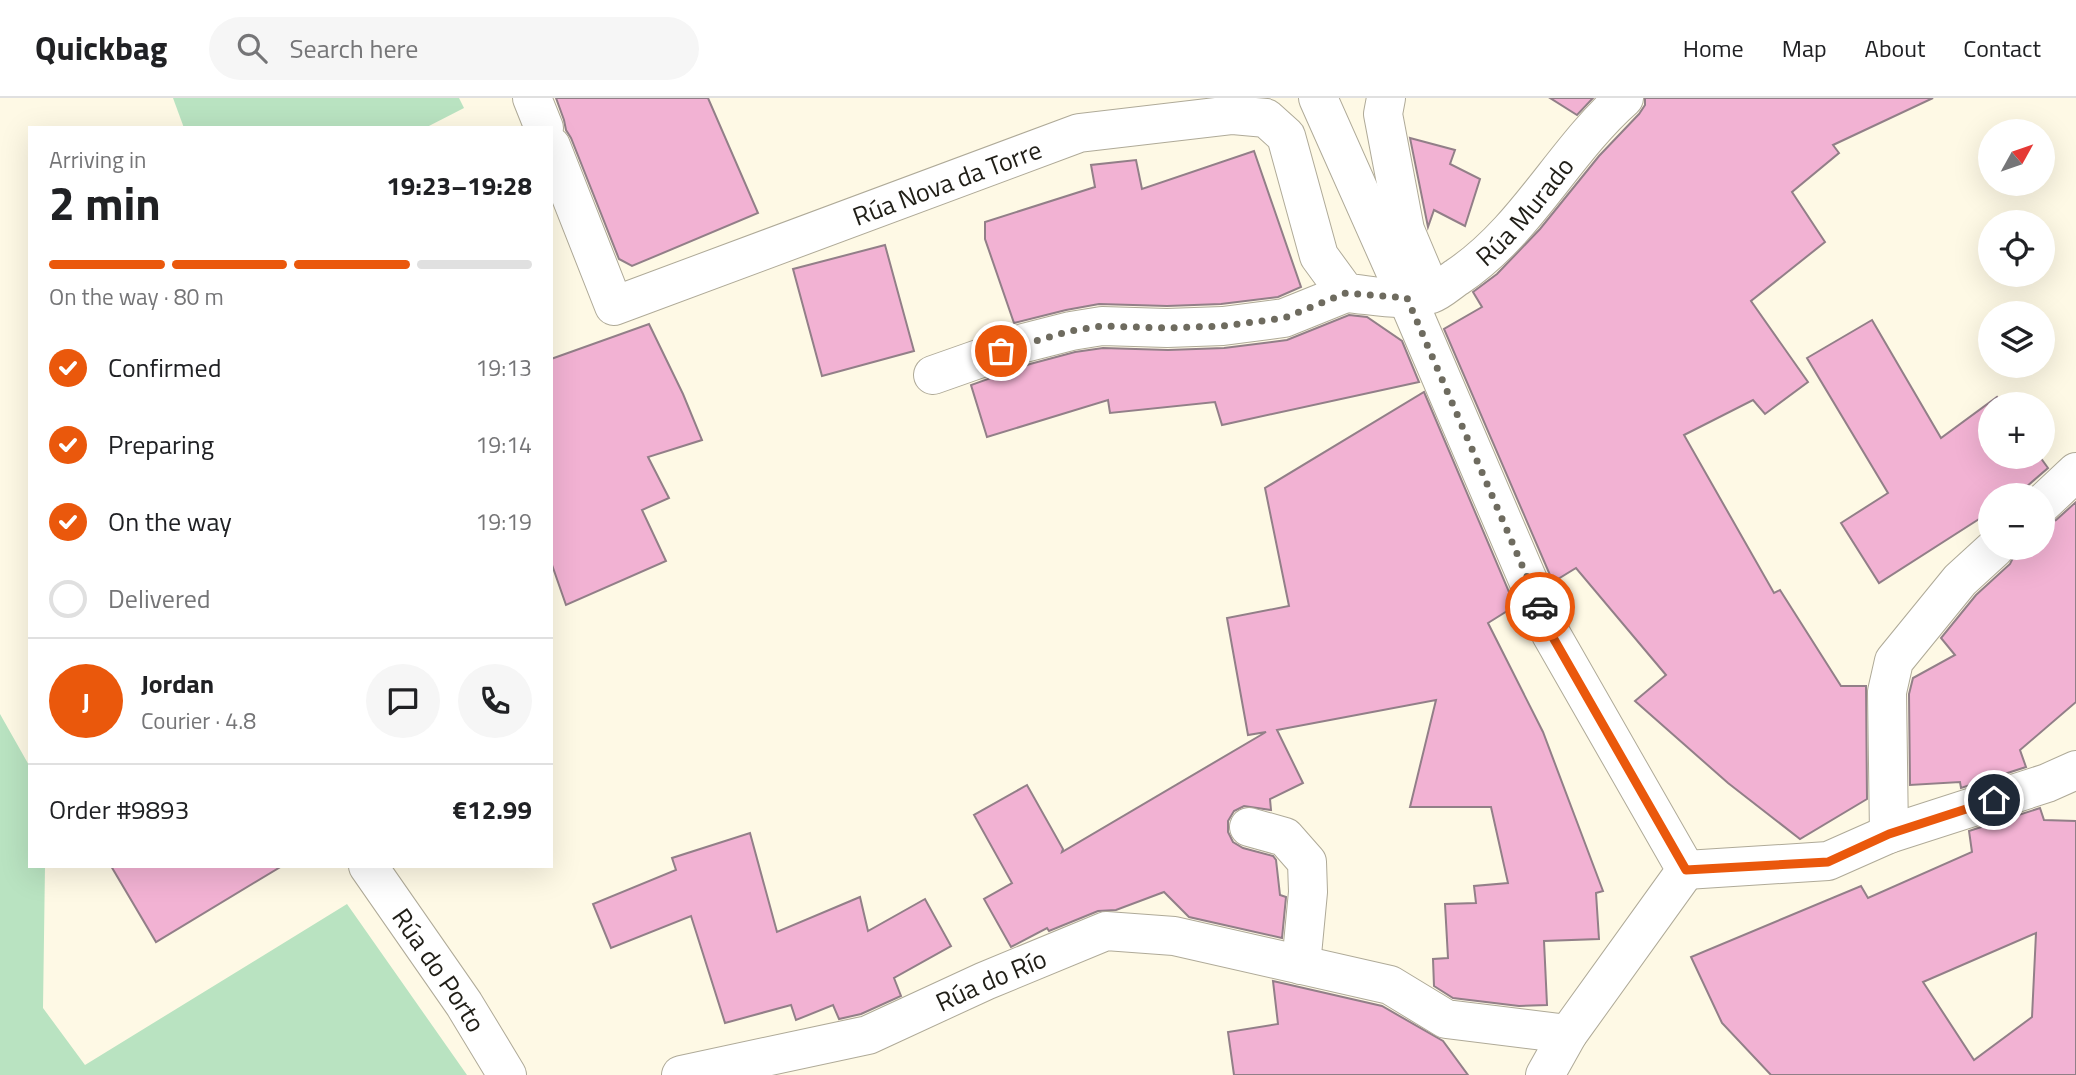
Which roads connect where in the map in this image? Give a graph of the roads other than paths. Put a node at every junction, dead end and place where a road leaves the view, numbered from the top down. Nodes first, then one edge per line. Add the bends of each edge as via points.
1 (532, 98) edge
2 (1318, 98) edge
3 (1386, 98) edge
4 (1624, 98) edge
5 (543, 126) edge
6 (553, 151) edge
7 (1346, 293) junction
8 (1420, 296) junction
9 (933, 374) dead end
10 (2076, 472) edge
11 (2055, 492) edge
12 (1982, 560) edge
13 (2066, 783) edge
14 (1249, 827) dead end
15 (1889, 834) junction
16 (369, 868) edge
17 (1686, 870) junction
18 (1301, 965) junction
19 (1568, 1034) junction
20 (507, 1075) edge
21 (681, 1075) edge
22 (1545, 1075) edge

1 - 5 street
2 - 8 street
3 - 8 street via 1383,114
4 - 8 street, Rúa Murado via 1506,236 1475,265
6 - 7 street, Rúa Nova da Torre via 614,306 1079,133 1233,115 1266,118 1286,136 1319,256
7 - 8 street
7 - 9 street via 1284,318 1223,326 1102,326 1070,331
8 - 17 street via 1551,634
10 - 11 street
12 - 15 street via 1960,580 1894,662 1887,692
13 - 15 street
14 - 18 street via 1285,837 1307,862
15 - 17 street via 1828,862
16 - 20 street, Rúa do Porto
17 - 19 street
18 - 19 street, Rúa do Río via 1390,985 1446,1018
18 - 21 street, Rúa do Río via 1174,936 1106,931 868,1035
19 - 22 street

